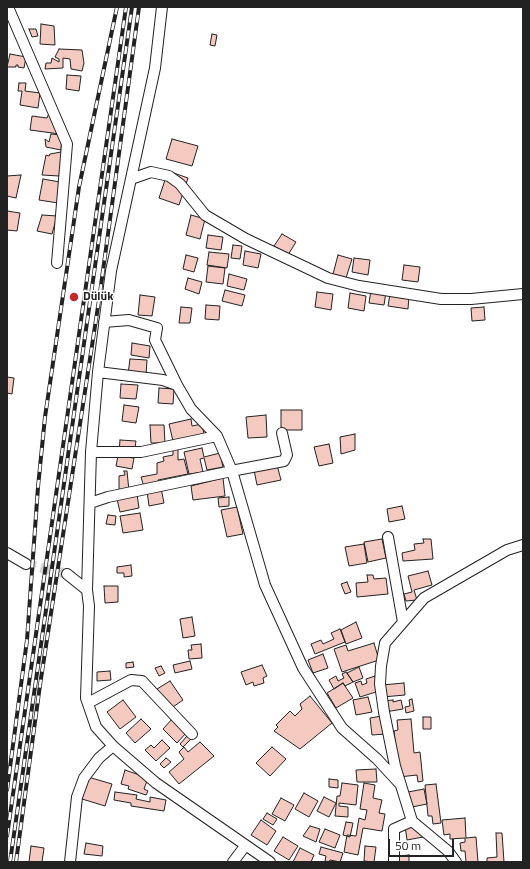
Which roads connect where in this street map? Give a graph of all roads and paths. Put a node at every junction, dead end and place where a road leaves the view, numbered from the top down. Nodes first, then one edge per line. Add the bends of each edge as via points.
1 (8, 7) edge
2 (162, 7) edge
3 (131, 179) junction
4 (57, 263) dead end
5 (523, 294) edge
6 (104, 322) junction
7 (98, 372) junction
8 (177, 385) junction
9 (282, 434) dead end
10 (217, 436) junction
11 (91, 452) junction
12 (231, 471) junction
13 (90, 502) junction
14 (388, 537) dead end
15 (523, 545) edge
16 (7, 553) edge
17 (26, 564) tunnel mouth
18 (67, 574) tunnel mouth
19 (87, 590) junction
20 (403, 622) junction
21 (88, 703) junction
22 (192, 734) dead end
23 (112, 746) junction
24 (401, 785) junction
25 (412, 821) junction
26 (245, 846) junction
27 (70, 862) edge
28 (233, 862) edge
29 (270, 862) edge
30 (394, 862) edge
31 (456, 862) edge

1 - 4 street via 67,144
2 - 3 street via 155,68
3 - 5 street via 151,172 169,176 180,184 205,215 246,239 328,278 359,286 442,299
3 - 6 street via 111,271
6 - 7 street
6 - 8 street via 129,320 157,328 155,340
7 - 8 street via 163,380
7 - 11 street
8 - 10 street via 191,409
9 - 12 street via 287,455 284,461
10 - 11 street via 141,452
10 - 12 street
11 - 13 street
12 - 13 street
12 - 24 street via 265,585 303,668 342,728 377,759
13 - 19 street
14 - 20 street
15 - 20 street via 507,550 424,598
16 - 17 street
18 - 19 street
19 - 21 street
20 - 24 street via 385,643 380,684 395,766
21 - 22 street via 131,680 142,681
21 - 23 street via 96,727
23 - 26 street via 156,783
23 - 27 street via 98,758 84,778 77,797
24 - 25 street
25 - 30 street via 394,829
25 - 31 street via 448,851
26 - 28 street
26 - 29 street

